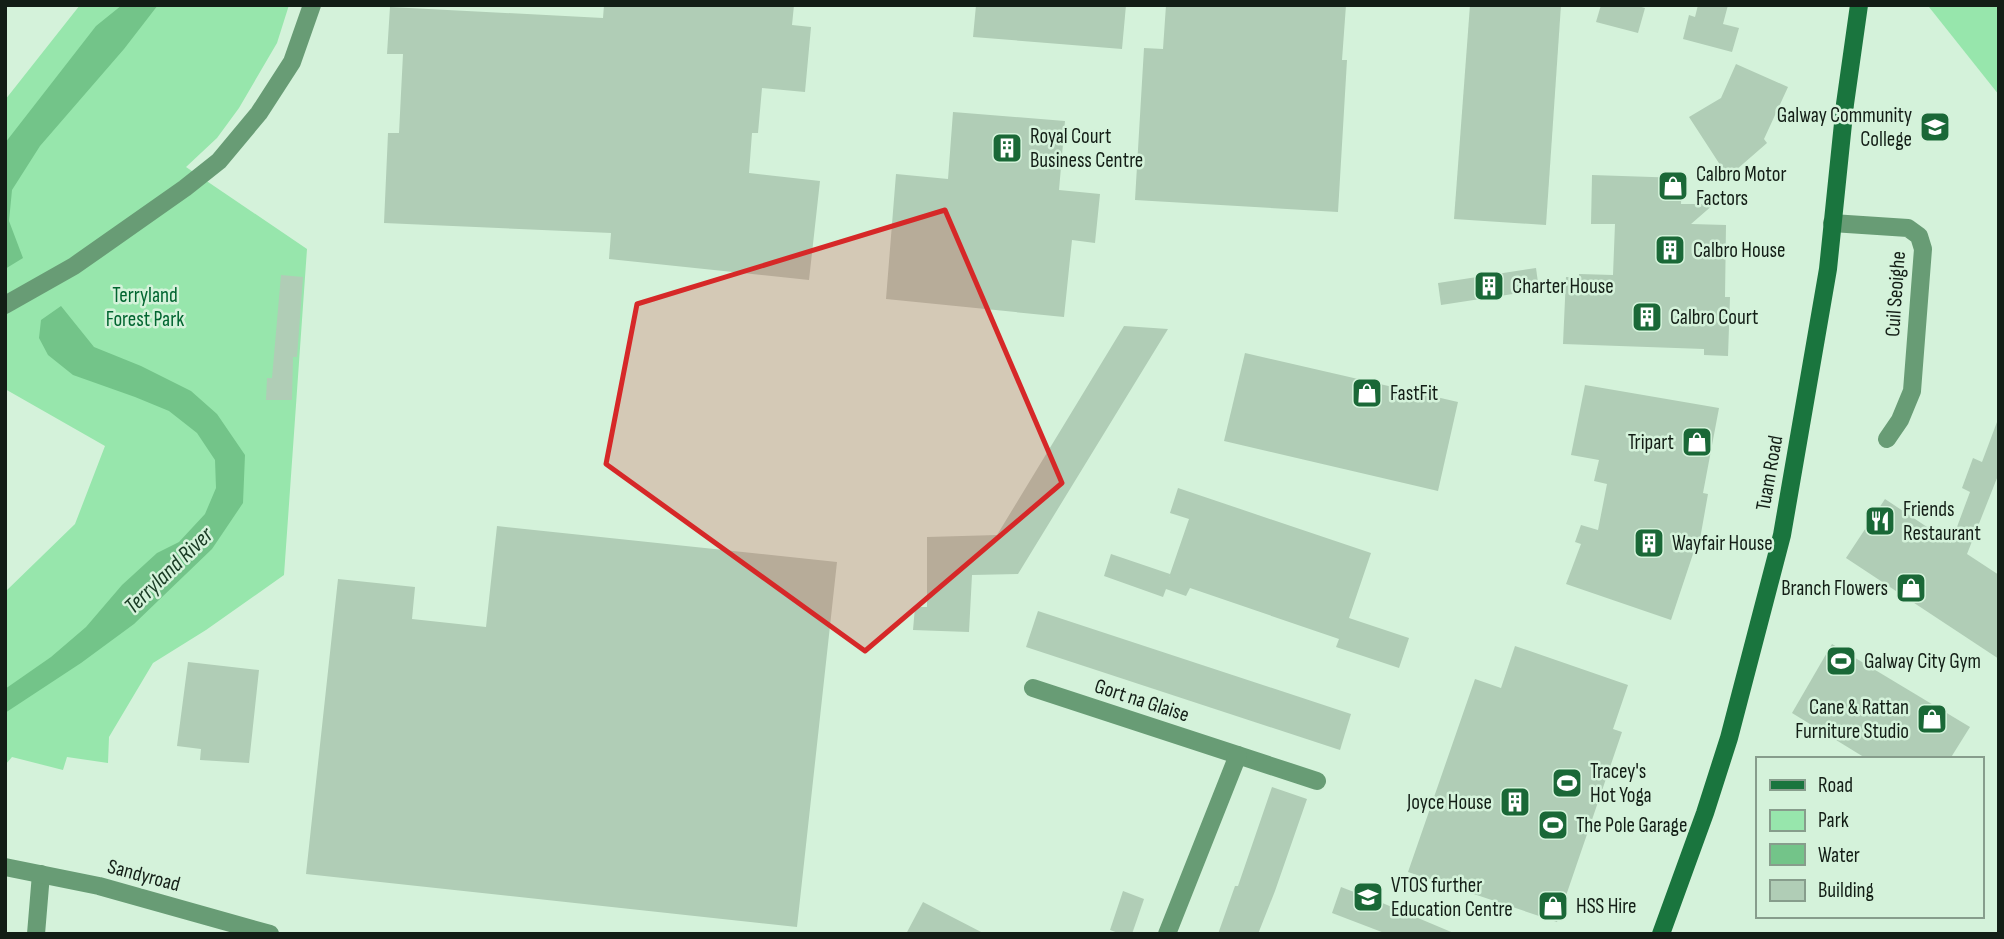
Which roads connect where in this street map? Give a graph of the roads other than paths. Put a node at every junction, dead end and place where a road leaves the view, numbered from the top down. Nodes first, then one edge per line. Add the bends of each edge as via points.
1 (313, 5) edge
2 (1859, 5) edge
3 (1832, 223) junction
4 (5, 305) edge
5 (1887, 439) dead end
6 (1033, 688) dead end
7 (1238, 755) junction
8 (1317, 781) dead end
9 (5, 867) edge
10 (41, 874) junction
11 (36, 934) edge
12 (270, 934) edge
13 (1167, 934) edge
14 (1661, 934) edge

1 - 4 street via 292,62 260,113 219,161 74,266
2 - 3 main road, Tuam Road
3 - 5 street, Cuil Seoighe via 1908,228 1919,236 1923,248 1912,391
3 - 14 main road, Tuam Road via 1776,559 1728,738
6 - 7 street, Gort na Glaise
7 - 8 street, Gort na Glaise
7 - 13 street
9 - 10 street, Sandyroad
10 - 11 street
10 - 12 street, Sandyroad

